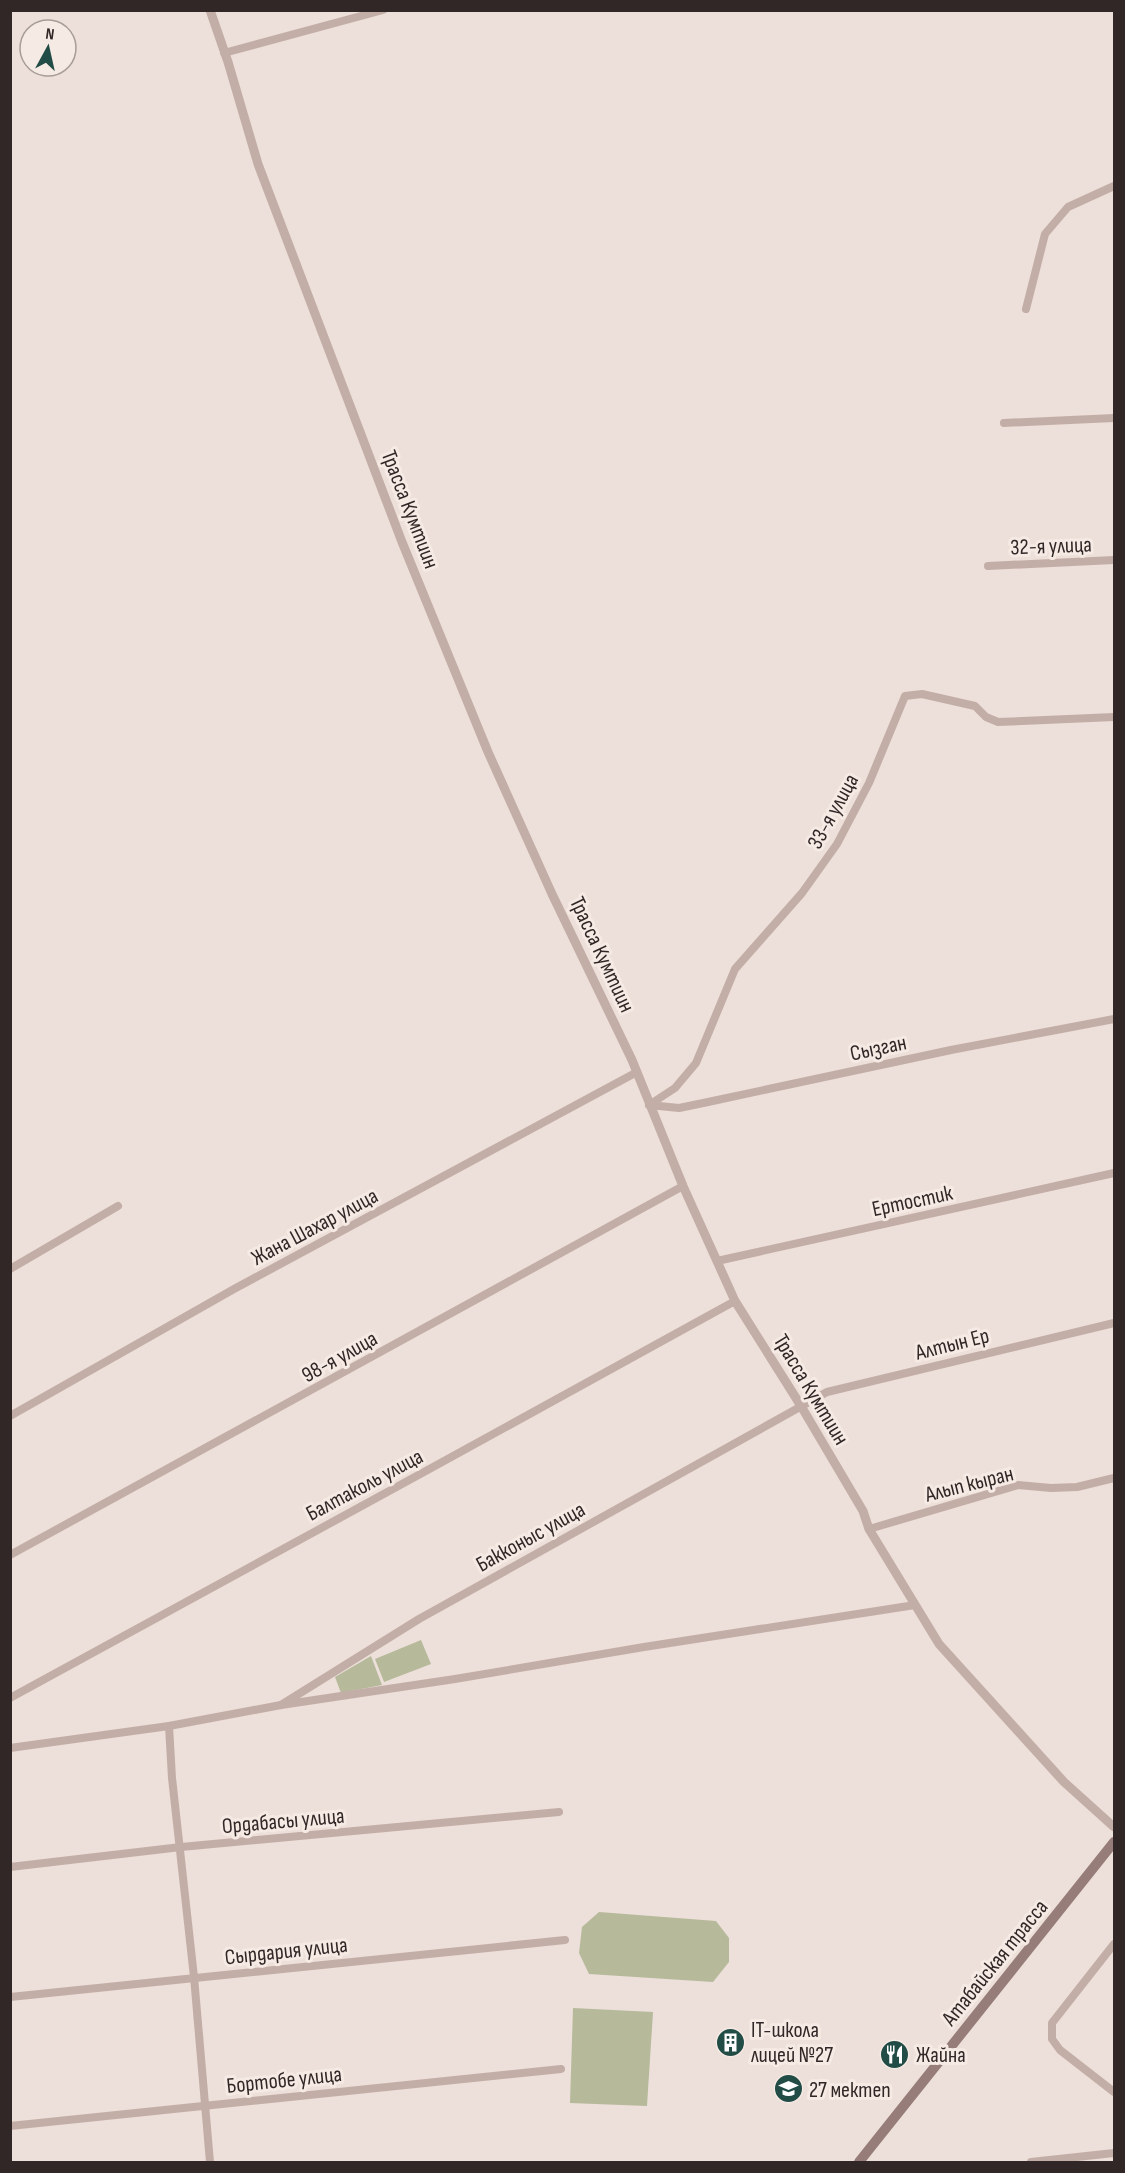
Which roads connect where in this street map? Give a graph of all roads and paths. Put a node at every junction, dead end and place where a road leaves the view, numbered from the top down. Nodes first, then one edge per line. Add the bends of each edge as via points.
1 (210, 10) edge
2 (383, 10) edge
3 (224, 53) junction
4 (1114, 186) edge
5 (1026, 309) dead end
6 (1114, 418) edge
7 (1004, 423) dead end
8 (1114, 560) edge
9 (988, 566) dead end
10 (1114, 717) edge
11 (1114, 1019) edge
12 (637, 1072) junction
13 (649, 1105) junction
14 (1114, 1173) edge
15 (683, 1186) junction
16 (118, 1206) dead end
17 (717, 1261) junction
18 (10, 1269) edge
19 (735, 1302) junction
20 (1114, 1323) edge
21 (801, 1406) junction
22 (10, 1416) edge
23 (1114, 1478) edge
24 (869, 1529) junction
25 (10, 1555) edge
26 (915, 1605) junction
27 (10, 1698) edge
28 (281, 1705) junction
29 (169, 1725) junction
30 (10, 1748) edge
31 (559, 1812) dead end
32 (1114, 1827) edge
33 (1114, 1842) edge
34 (181, 1847) junction
35 (10, 1867) edge
36 (565, 1940) dead end
37 (1114, 1944) edge
38 (194, 1977) junction
39 (10, 1997) edge
40 (561, 2069) dead end
41 (1114, 2092) edge
42 (206, 2105) junction
43 (10, 2126) edge
44 (1114, 2153) edge
45 (210, 2163) edge
46 (859, 2163) edge
47 (1031, 2163) edge

1 - 3 street, Трасса Кумтиин
2 - 3 street
3 - 12 street, Трасса Кумтиин via 258,164 402,542 488,752
4 - 5 street via 1068,207 1046,234
6 - 7 street
8 - 9 street, 32-я улица
10 - 13 street, 33-я улица via 998,723 975,706 922,694 905,696 869,783 837,844 802,893 735,969 696,1063 675,1088
11 - 13 street, Сызган via 679,1108
12 - 13 street, Трасса Кумтиин
12 - 22 street, Жана Шахар улица via 234,1289
13 - 15 street, Трасса Кумтиин
14 - 17 street, Ертостик
15 - 17 street, Трасса Кумтиин
15 - 25 street, 98-я улица
16 - 18 street
17 - 19 street, Трасса Кумтиин
19 - 21 street, Трасса Кумтиин
19 - 27 street, Балтаколь улица
20 - 21 street, Алтын Ер via 827,1392
21 - 24 street, Трасса Кумтиин via 863,1511
21 - 28 street, Бакконыс улица via 419,1619
23 - 24 street, Алып кыран via 1077,1487 1018,1485
24 - 26 street, Трасса Кумтиин
26 - 28 street
26 - 32 street, Трасса Кумтиин via 939,1644 967,1676 1064,1782
28 - 29 street
29 - 30 street
29 - 34 street
31 - 34 street, Ордабасы улица
33 - 46 main road, Атабайская трасса
34 - 35 street, Ордабасы улица
34 - 38 street
36 - 38 street, Сырдария улица
37 - 41 street via 1053,2023 1052,2039
38 - 39 street, Сырдария улица
38 - 42 street
40 - 42 street, Бортобе улица
42 - 43 street, Бортобе улица
42 - 45 street
44 - 47 street

